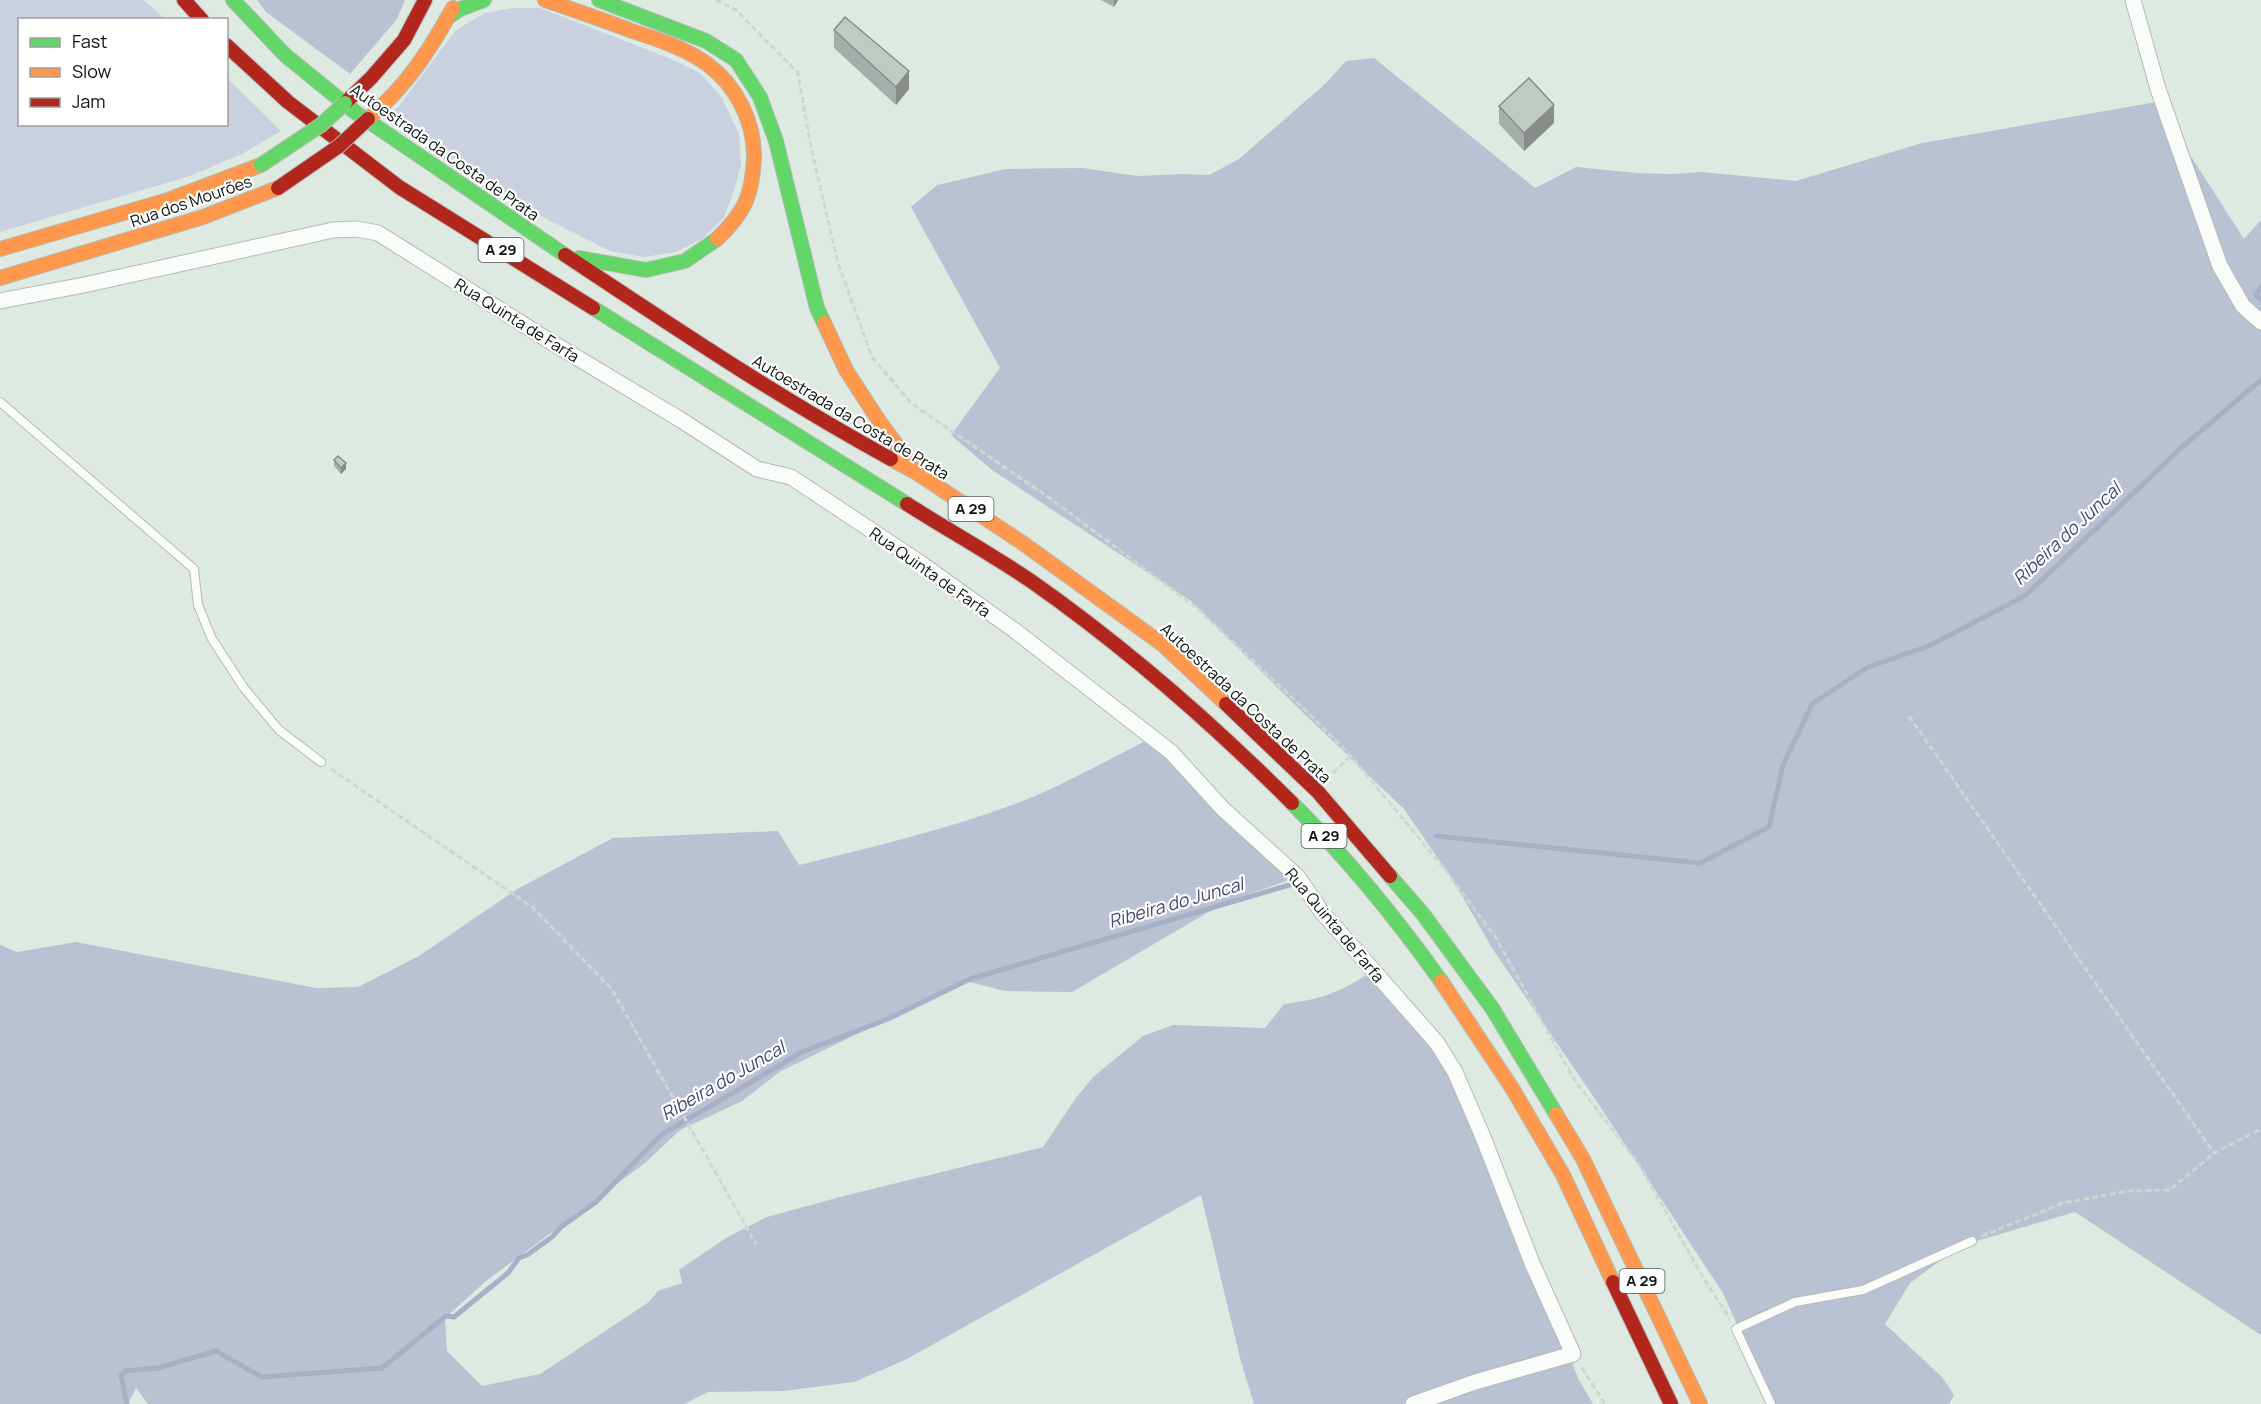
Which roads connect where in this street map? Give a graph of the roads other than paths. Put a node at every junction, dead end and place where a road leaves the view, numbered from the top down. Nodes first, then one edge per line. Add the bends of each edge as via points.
1 (184, 0) edge
2 (233, 0) edge
3 (425, 0) edge
4 (458, 0) edge
5 (484, 0) edge
6 (545, 0) edge
7 (599, 0) edge
8 (2133, 0) edge
9 (200, 18) edge
10 (447, 18) junction
11 (228, 47) edge
12 (0, 249) edge
13 (570, 256) junction
14 (0, 278) edge
15 (0, 301) edge
16 (2261, 322) edge
17 (0, 402) edge
18 (917, 473) junction
19 (321, 762) road end
20 (1972, 1241) road end
21 (1413, 1404) edge
22 (1671, 1404) edge
23 (1700, 1404) edge
24 (1771, 1404) edge

1 - 9 main road
2 - 13 main road, Autoestrada da Costa de Prata / A 29 via 285,55 356,112
3 - 12 main road, Rua dos Mourões, bridge via 405,40 371,78 321,125 261,165 193,192
4 - 10 main road, Rua dos Mourões
5 - 10 main road
6 - 13 main road via 647,36 707,64 730,86 747,115 754,150 753,180 742,212 718,238 685,261 646,270
7 - 18 main road via 706,41 736,60 759,97 776,141 817,308 846,370
8 - 16 street via 2158,89 2220,266 2243,306
10 - 14 main road, Rua dos Mourões, bridge via 427,54 394,96 339,146 278,188 203,217
11 - 22 main road, A 29 via 329,137 399,187 1030,581 1142,665 1234,745 1315,826 1395,919 1471,1024 1563,1175
13 - 18 main road, Autoestrada da Costa de Prata / A 29 via 683,334 840,431
15 - 21 street, Rua Quinta de Farfa via 333,230 378,233 757,469 791,477 1014,630 1172,752 1222,809 1298,877 1321,911 1437,1043 1455,1072 1573,1354
17 - 19 lane via 194,569 198,605 212,639 243,688 279,729
18 - 23 main road, Autoestrada da Costa de Prata / A 29 via 1024,544 1162,644 1318,792 1423,914 1492,1008 1583,1160
20 - 24 lane via 1863,1290 1796,1302 1736,1329

